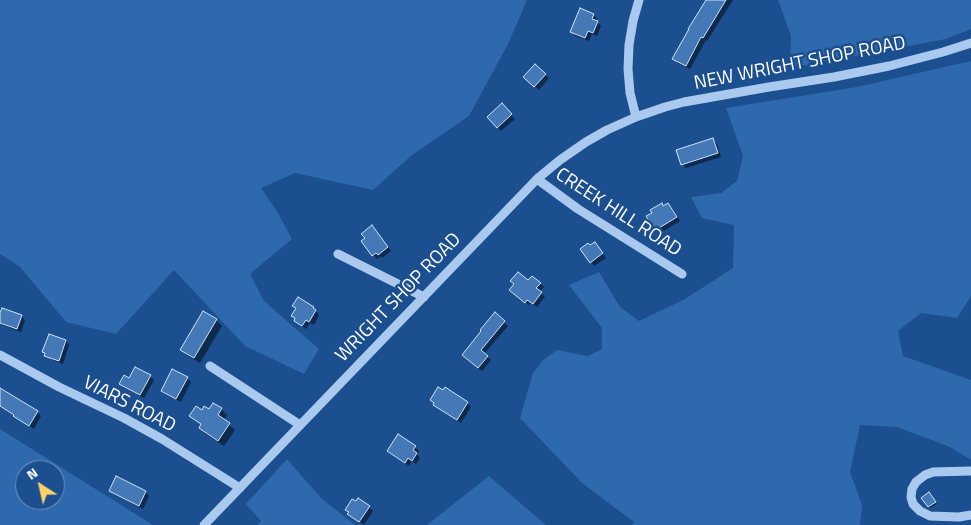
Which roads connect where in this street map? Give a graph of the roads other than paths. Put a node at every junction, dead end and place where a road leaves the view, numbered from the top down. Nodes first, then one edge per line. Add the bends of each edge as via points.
1 (639, 0) edge
2 (971, 43) edge
3 (636, 117) junction
4 (537, 179) junction
5 (338, 254) dead end
6 (682, 274) dead end
7 (424, 296) junction
8 (0, 355) edge
9 (210, 366) dead end
10 (300, 425) junction
11 (971, 471) edge
12 (240, 488) junction
13 (971, 515) edge
14 (204, 525) edge

1 - 3 street via 629,45 628,69
2 - 3 street, NEW WRIGHT SHOP ROAD via 889,66 684,102
3 - 4 street, WRIGHT SHOP ROAD via 586,142
4 - 6 street, CREEK HILL ROAD via 578,209
4 - 7 street, WRIGHT SHOP ROAD
5 - 7 street
7 - 10 street, WRIGHT SHOP ROAD
8 - 12 street, VIARS ROAD via 124,418
9 - 10 street
10 - 12 street, WRIGHT SHOP ROAD
11 - 13 street via 926,475 916,482 911,497 920,511 930,516 959,518
12 - 14 street, WRIGHT SHOP ROAD

